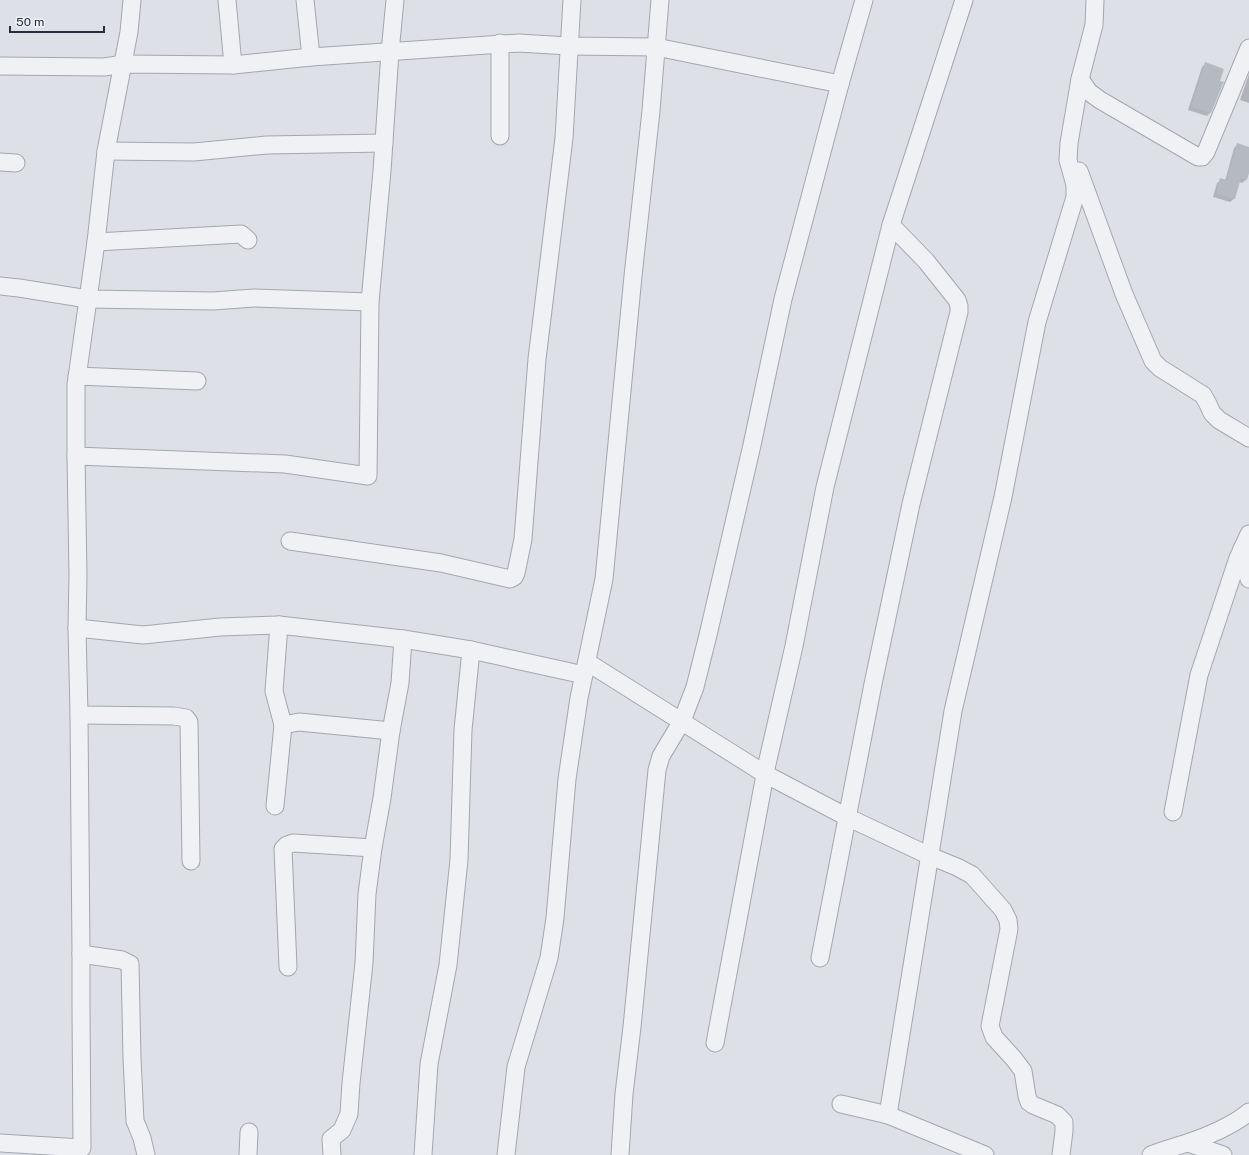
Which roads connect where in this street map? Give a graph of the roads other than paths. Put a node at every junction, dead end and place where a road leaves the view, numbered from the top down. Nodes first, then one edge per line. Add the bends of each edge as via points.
1 (132, 0) edge
2 (227, 0) edge
3 (305, 0) edge
4 (395, 0) edge
5 (572, 0) edge
6 (660, 0) edge
7 (864, 0) edge
8 (964, 0) edge
9 (1095, 0) edge
10 (500, 43) junction
11 (569, 46) junction
12 (656, 47) junction
13 (1249, 48) edge
14 (390, 52) junction
15 (311, 57) junction
16 (124, 64) junction
17 (233, 65) junction
18 (0, 66) edge
19 (1080, 79) junction
20 (840, 84) junction
21 (500, 136) dead end
22 (384, 143) junction
23 (1069, 143) junction
24 (106, 152) junction
25 (891, 225) junction
26 (248, 240) dead end
27 (96, 242) junction
28 (0, 286) edge
29 (88, 299) junction
30 (370, 302) junction
31 (77, 376) junction
32 (198, 381) dead end
33 (1249, 438) edge
34 (76, 456) junction
35 (290, 541) dead end
36 (1246, 542) edge
37 (1249, 579) edge
38 (279, 625) junction
39 (77, 628) junction
40 (403, 639) junction
41 (471, 650) junction
42 (585, 668) junction
43 (79, 715) junction
44 (682, 721) junction
45 (283, 725) junction
46 (391, 731) junction
47 (765, 774) junction
48 (275, 806) dead end
49 (1173, 812) dead end
50 (847, 817) junction
51 (373, 848) junction
52 (930, 856) junction
53 (190, 861) dead end
54 (81, 954) junction
55 (820, 958) dead end
56 (288, 967) dead end
57 (715, 1043) dead end
58 (841, 1104) dead end
59 (1249, 1112) edge
60 (888, 1115) junction
61 (249, 1132) dead end
62 (0, 1143) edge
63 (1188, 1143) junction
64 (146, 1155) edge
65 (248, 1155) edge
66 (332, 1155) edge
67 (423, 1155) edge
68 (506, 1155) edge
69 (620, 1155) edge
70 (985, 1155) edge
71 (1061, 1155) edge
72 (1151, 1155) edge
73 (1223, 1155) edge

1 - 16 street
2 - 17 street
3 - 15 street
4 - 14 street
5 - 11 street
6 - 12 street
7 - 20 street
8 - 25 street
9 - 19 street via 1094,25
10 - 11 street
10 - 14 street
10 - 21 street
11 - 12 street
11 - 35 street via 564,138 537,359 523,539 514,577 510,579 441,563
12 - 20 street
12 - 42 street via 604,579
13 - 19 street via 1202,157 1100,100 1089,92
14 - 15 street
14 - 22 street
15 - 17 street
16 - 17 street
16 - 18 street
16 - 24 street
19 - 23 street
20 - 44 street via 782,299 752,445 708,635 695,687
22 - 24 street via 267,145 194,152
22 - 30 street
23 - 33 street via 1124,294 1153,361 1203,395 1212,413 1219,420
23 - 52 street via 1068,160 1075,185 1075,197 1037,322 1003,497 953,711
24 - 27 street
25 - 47 street via 825,487 794,646
25 - 50 street via 926,261 957,300 959,312 911,504
26 - 27 street via 241,234
27 - 29 street
28 - 29 street
29 - 30 street via 213,301 254,298
29 - 31 street
30 - 34 street via 368,476 285,464
31 - 32 street
31 - 34 street
34 - 39 street
36 - 37 street
36 - 49 street via 1199,675
38 - 39 street via 220,627 143,635
38 - 40 street
38 - 45 street via 274,691
39 - 43 street
40 - 41 street
40 - 46 street via 400,683
41 - 42 street
41 - 67 street via 463,730 459,860 448,965 429,1064
42 - 44 street
42 - 68 street via 567,779 549,958 516,1067
43 - 53 street via 186,718 189,722
43 - 54 street
44 - 47 street
44 - 69 street via 661,756 657,770
45 - 46 street via 299,722
45 - 48 street
46 - 51 street
47 - 50 street
47 - 57 street
50 - 52 street
50 - 55 street
51 - 56 street via 293,843 283,849
51 - 66 street via 349,1114 342,1130 331,1139
52 - 60 street
52 - 71 street via 972,875 1003,910 1008,920 1009,929 990,1026 994,1037 1023,1071 1029,1102 1057,1115 1064,1122
54 - 62 street via 82,1148
54 - 64 street via 122,960 130,964 135,1121
58 - 60 street
59 - 63 street via 1240,1120
60 - 70 street
61 - 65 street
63 - 72 street
63 - 73 street

